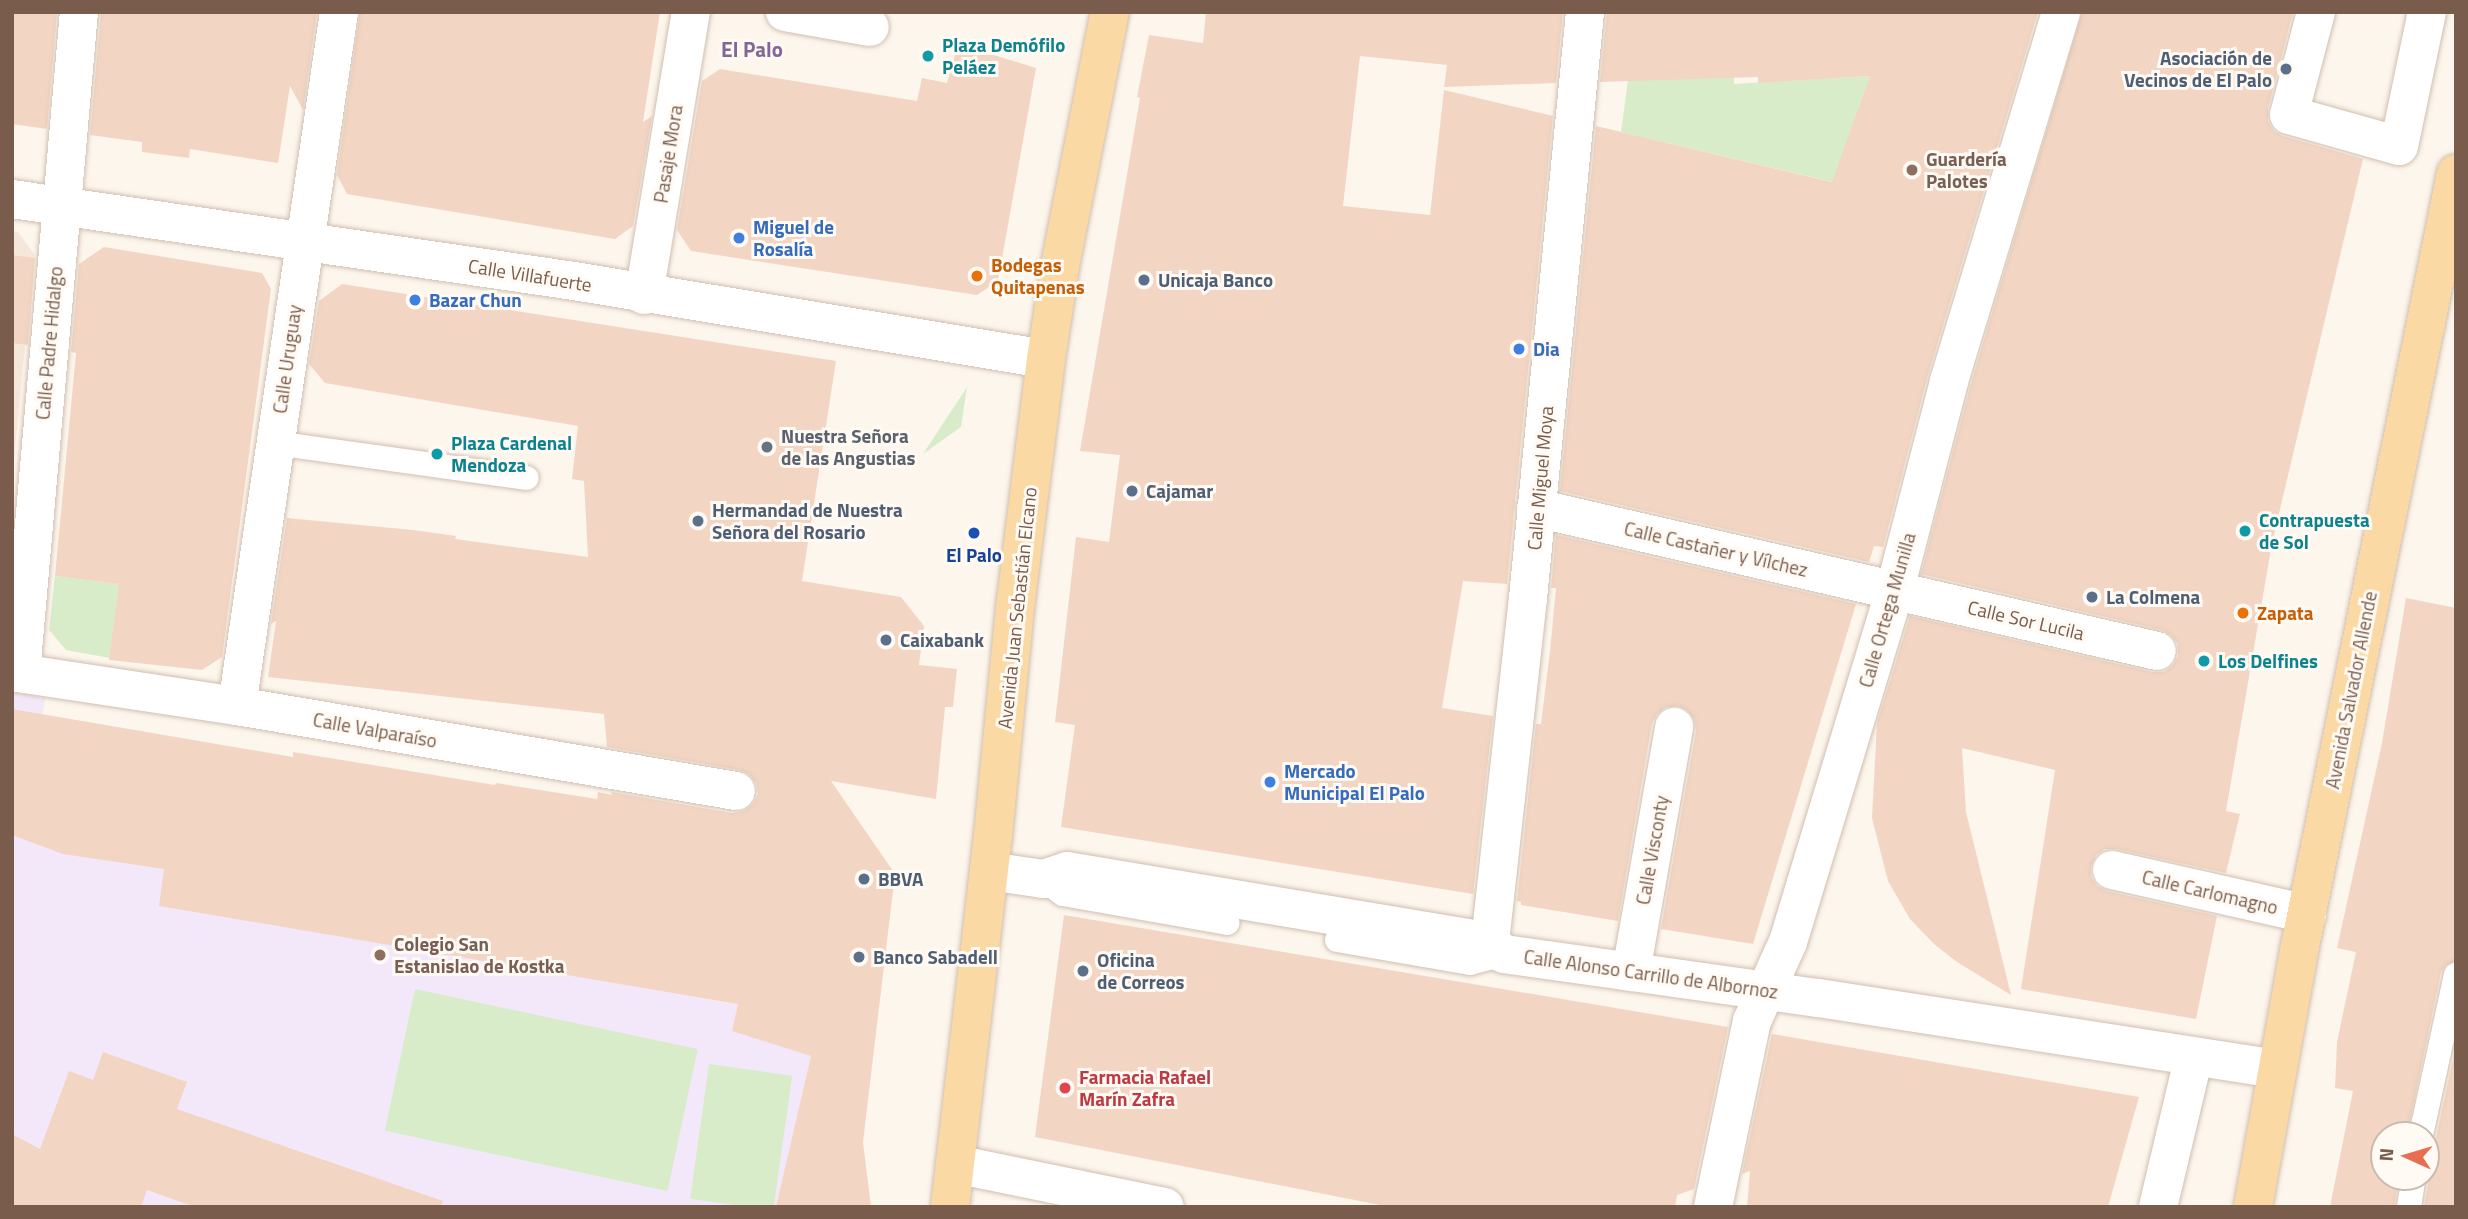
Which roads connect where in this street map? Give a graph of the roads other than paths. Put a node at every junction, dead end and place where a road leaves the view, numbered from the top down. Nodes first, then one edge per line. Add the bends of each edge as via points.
1 (79, 12) edge
2 (339, 12) edge
3 (691, 12) edge
4 (785, 12) edge
5 (1110, 12) edge
6 (1585, 12) edge
7 (2061, 12) edge
8 (2316, 12) edge
9 (2427, 12) edge
10 (870, 27) dead end
11 (2456, 174) edge
12 (12, 200) edge
13 (61, 207) junction
14 (303, 240) junction
15 (644, 295) junction
16 (1046, 359) junction
17 (275, 443) junction
18 (527, 478) dead end
19 (1536, 508) junction
20 (1895, 589) junction
21 (2157, 651) dead end
22 (16, 673) edge
23 (237, 706) junction
24 (1674, 727) dead end
25 (736, 791) dead end
26 (2112, 870) dead end
27 (989, 871) junction
28 (1043, 879) junction
29 (2307, 914) junction
30 (1227, 923) dead end
31 (1338, 940) dead end
32 (1497, 948) junction
33 (1631, 972) junction
34 (2456, 975) edge
35 (1766, 990) junction
36 (2194, 1056) junction
37 (2277, 1069) junction
38 (2424, 1121) edge
39 (956, 1164) junction
40 (950, 1207) edge
41 (1165, 1207) edge
42 (1713, 1207) edge
43 (2158, 1207) edge
44 (2253, 1207) edge

1 - 13 street, Calle Padre Hidalgo
2 - 14 street, Calle Uruguay
3 - 15 street, Pasaje Mora
4 - 10 street
5 - 16 main road, Avenida Juan Sebastián Elcano
6 - 19 street, Calle Miguel Moya
7 - 20 street, Calle Ortega Munilla via 1949,382
8 - 9 street via 2288,115 2399,146
11 - 29 main road, Avenida Salvador Allende
12 - 13 street, Calle Villafuerte
13 - 14 street, Calle Villafuerte
13 - 22 street, Calle Padre Hidalgo
14 - 15 street, Calle Villafuerte
14 - 17 street, Calle Uruguay
15 - 16 street, Calle Villafuerte
16 - 27 main road, Avenida Juan Sebastián Elcano via 1014,608
17 - 18 lane
17 - 23 street, Calle Uruguay
19 - 20 street, Calle Castañer y Vílchez
19 - 32 street, Calle Miguel Moya
20 - 21 street, Calle Sor Lucila
20 - 35 street, Calle Ortega Munilla via 1788,942
22 - 23 street, Calle Valparaíso
23 - 25 street, Calle Valparaíso
24 - 33 street, Calle Visconty
26 - 29 street, Calle Carlomagno
27 - 28 street, Calle Alonso Carrillo de Albornoz
27 - 39 main road, Avenida Juan Sebastián Elcano
28 - 30 lane via 1063,894
28 - 32 street, Calle Alonso Carrillo de Albornoz via 1067,871
29 - 37 main road, Avenida Salvador Allende
31 - 32 lane via 1470,963
32 - 33 street, Calle Alonso Carrillo de Albornoz
33 - 35 street, Calle Alonso Carrillo de Albornoz
34 - 38 lane
35 - 36 street, Calle Alonso Carrillo de Albornoz
35 - 42 street, Calle Ortega Munilla via 1752,1021
36 - 37 street, Calle Alonso Carrillo de Albornoz
36 - 43 street
37 - 44 main road, Avenida Salvador Allende
39 - 40 main road, Avenida Juan Sebastián Elcano
39 - 41 street

